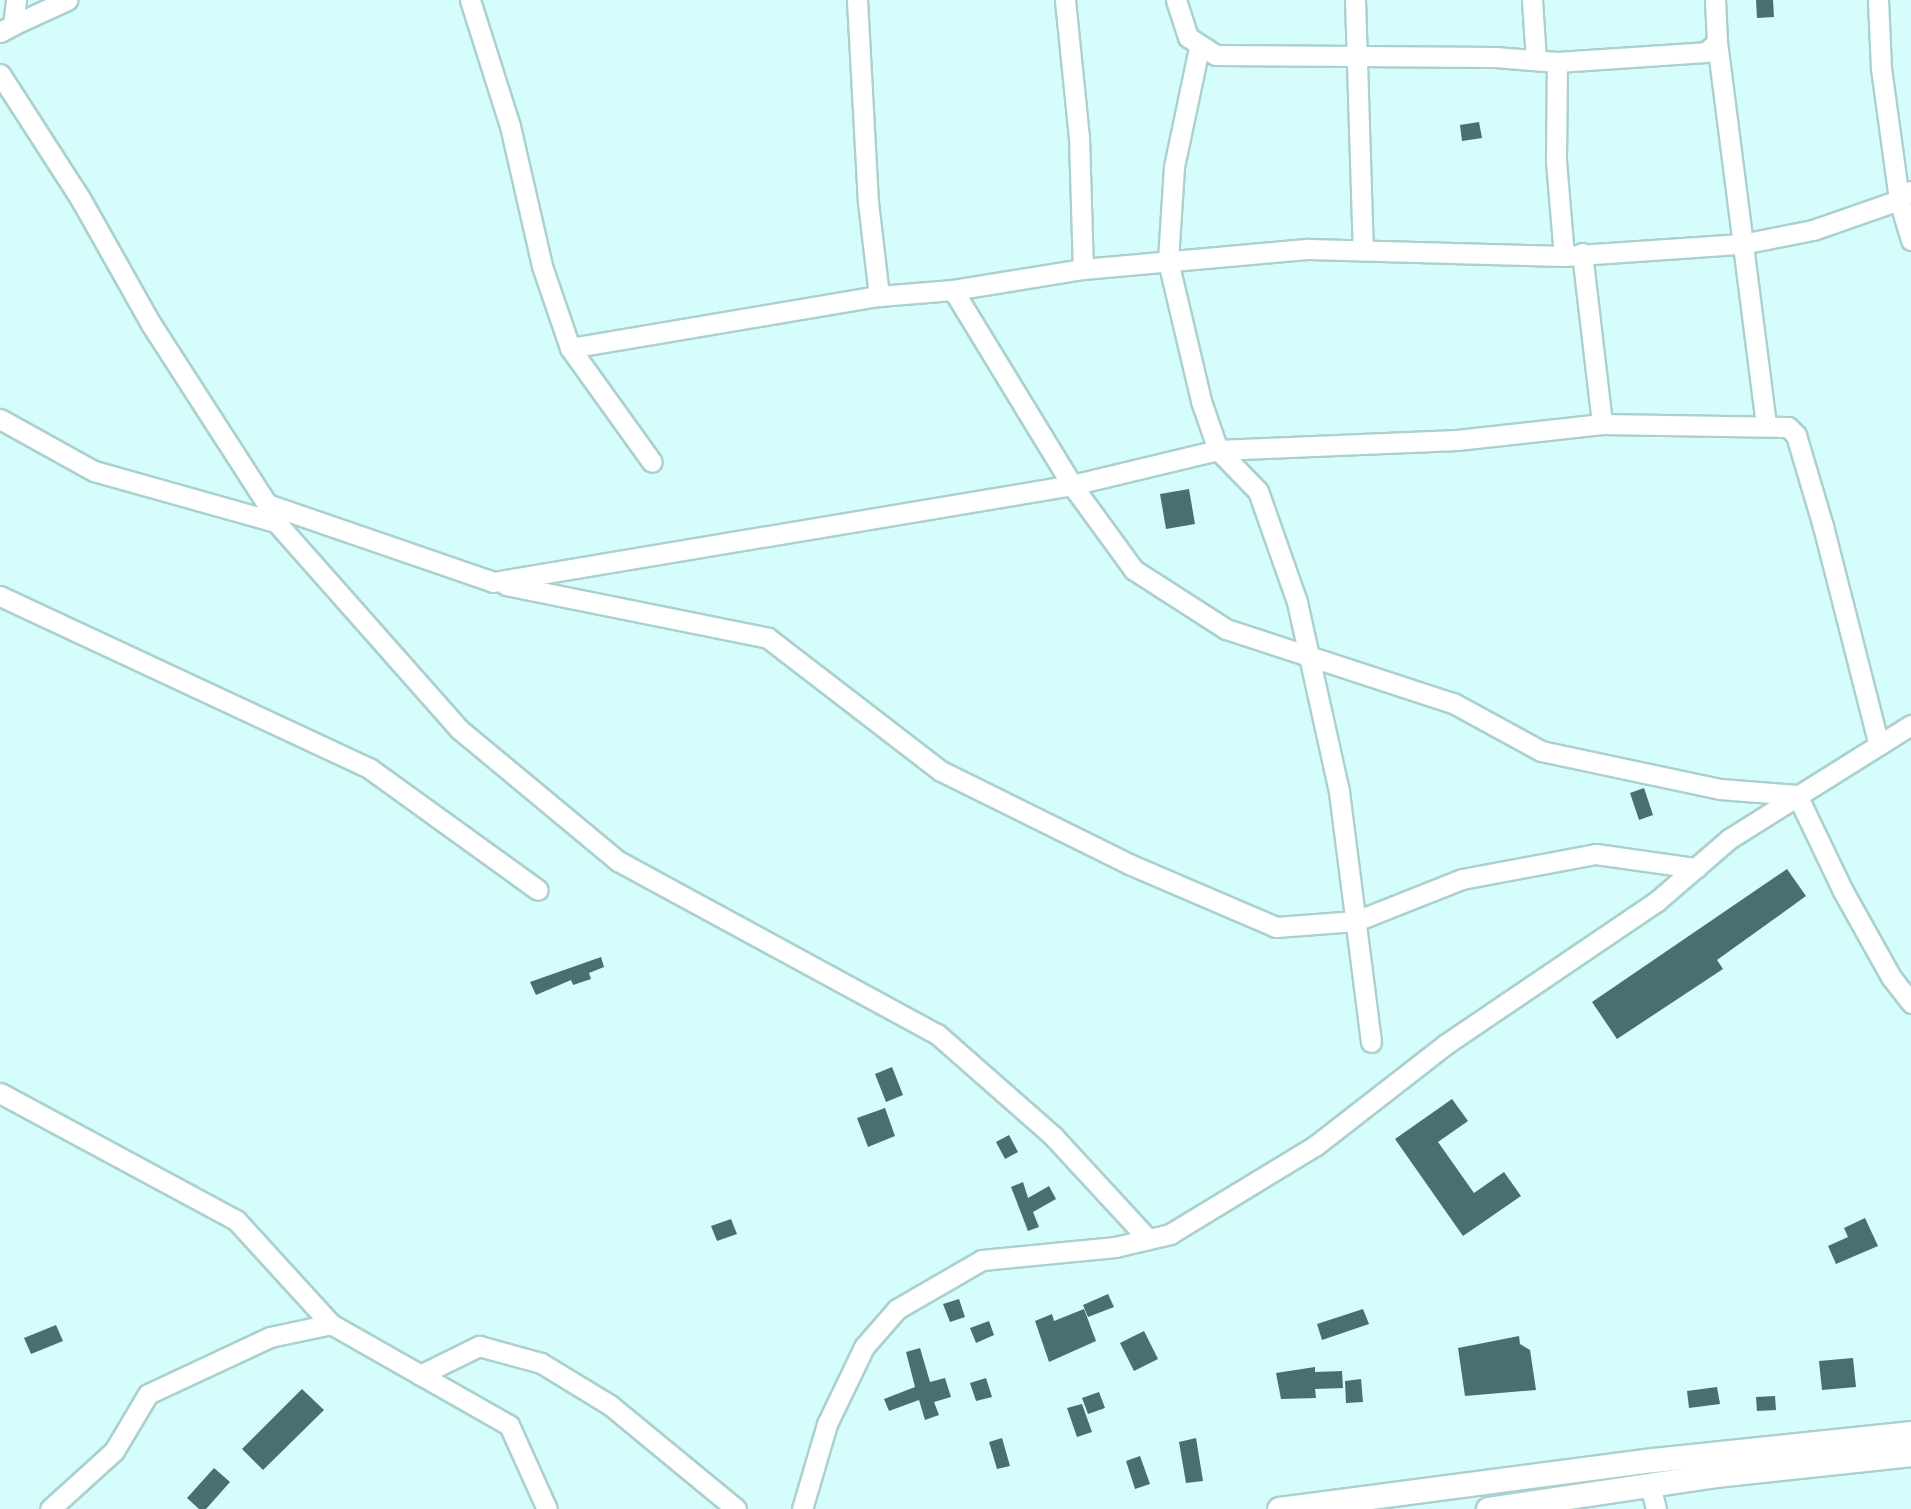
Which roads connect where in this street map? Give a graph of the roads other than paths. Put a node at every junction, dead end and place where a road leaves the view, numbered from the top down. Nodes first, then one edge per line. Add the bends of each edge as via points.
1 (16, 0) edge
2 (67, 0) edge
3 (470, 0) edge
4 (857, 0) edge
5 (1065, 0) edge
6 (1176, 0) edge
7 (1355, 0) edge
8 (1532, 0) edge
9 (1715, 0) edge
10 (1878, 0) edge
11 (6, 28) edge
12 (1717, 42) junction
13 (1199, 48) junction
14 (1360, 57) junction
15 (1536, 60) junction
16 (1557, 62) junction
17 (0, 74) edge
18 (1905, 195) edge
19 (1911, 240) edge
20 (1742, 244) junction
21 (1363, 249) junction
22 (1573, 254) junction
23 (1168, 261) junction
24 (1083, 269) junction
25 (953, 289) junction
26 (879, 296) junction
27 (570, 348) junction
28 (0, 419) edge
29 (1766, 423) junction
30 (1602, 424) junction
31 (1218, 450) junction
32 (652, 462) dead end
33 (1072, 485) junction
34 (272, 513) junction
35 (493, 582) junction
36 (0, 596) edge
37 (1312, 658) junction
38 (1911, 725) edge
39 (1879, 745) junction
40 (1797, 794) junction
41 (1696, 868) junction
42 (538, 890) dead end
43 (1356, 921) junction
44 (1911, 1003) edge
45 (1371, 1042) dead end
46 (0, 1093) edge
47 (1148, 1239) junction
48 (331, 1324) junction
49 (420, 1375) junction
50 (1911, 1433) edge
51 (1911, 1454) edge
52 (1650, 1485) junction
53 (50, 1509) edge
54 (547, 1509) edge
55 (736, 1509) edge
56 (802, 1509) edge
57 (1279, 1509) edge
58 (1488, 1509) edge
59 (1656, 1509) edge

1 - 11 street
2 - 11 street
3 - 27 street via 510,126 542,266
4 - 26 street via 868,202
5 - 24 street via 1079,137
6 - 13 street via 1188,37
7 - 14 street
8 - 15 street
9 - 12 street
10 - 18 street via 1881,68
12 - 16 street via 1706,52
12 - 20 street
13 - 14 street via 1216,55
13 - 23 street via 1174,167
14 - 15 street
14 - 21 street
15 - 16 street
16 - 22 street via 1556,162
17 - 34 street
18 - 19 street
18 - 20 street via 1813,229
20 - 22 street
20 - 29 street
21 - 22 street
21 - 23 street
22 - 30 street
23 - 24 street
23 - 31 street via 1201,401
24 - 25 street
25 - 26 street
25 - 33 street
26 - 27 street
27 - 32 street
28 - 34 street via 94,471
29 - 30 street
29 - 39 street via 1788,427 1796,435
30 - 31 street via 1457,440
31 - 33 street
31 - 37 street via 1258,491 1284,557
33 - 35 street
33 - 37 street via 1133,570 1226,629
34 - 35 street
34 - 47 street via 459,729 618,861 937,1034 1053,1136
35 - 43 street via 768,638 942,771 1129,864 1276,927
36 - 42 street via 369,768
37 - 40 street via 1453,703 1541,751 1720,789
37 - 43 street via 1339,792
38 - 39 street
39 - 40 street
40 - 41 street
40 - 44 street via 1843,891 1891,977
41 - 43 street via 1596,854 1462,879
41 - 47 street via 1657,901 1446,1044 1315,1146 1170,1234
43 - 45 street
46 - 48 street via 236,1220
47 - 56 street via 982,1261 897,1309 864,1347 827,1423
48 - 49 street
48 - 53 street via 270,1337 148,1394 114,1451
49 - 54 street via 509,1425
49 - 55 street via 479,1346 541,1363 610,1405
50 - 57 street
51 - 52 street
52 - 58 street
52 - 59 street

